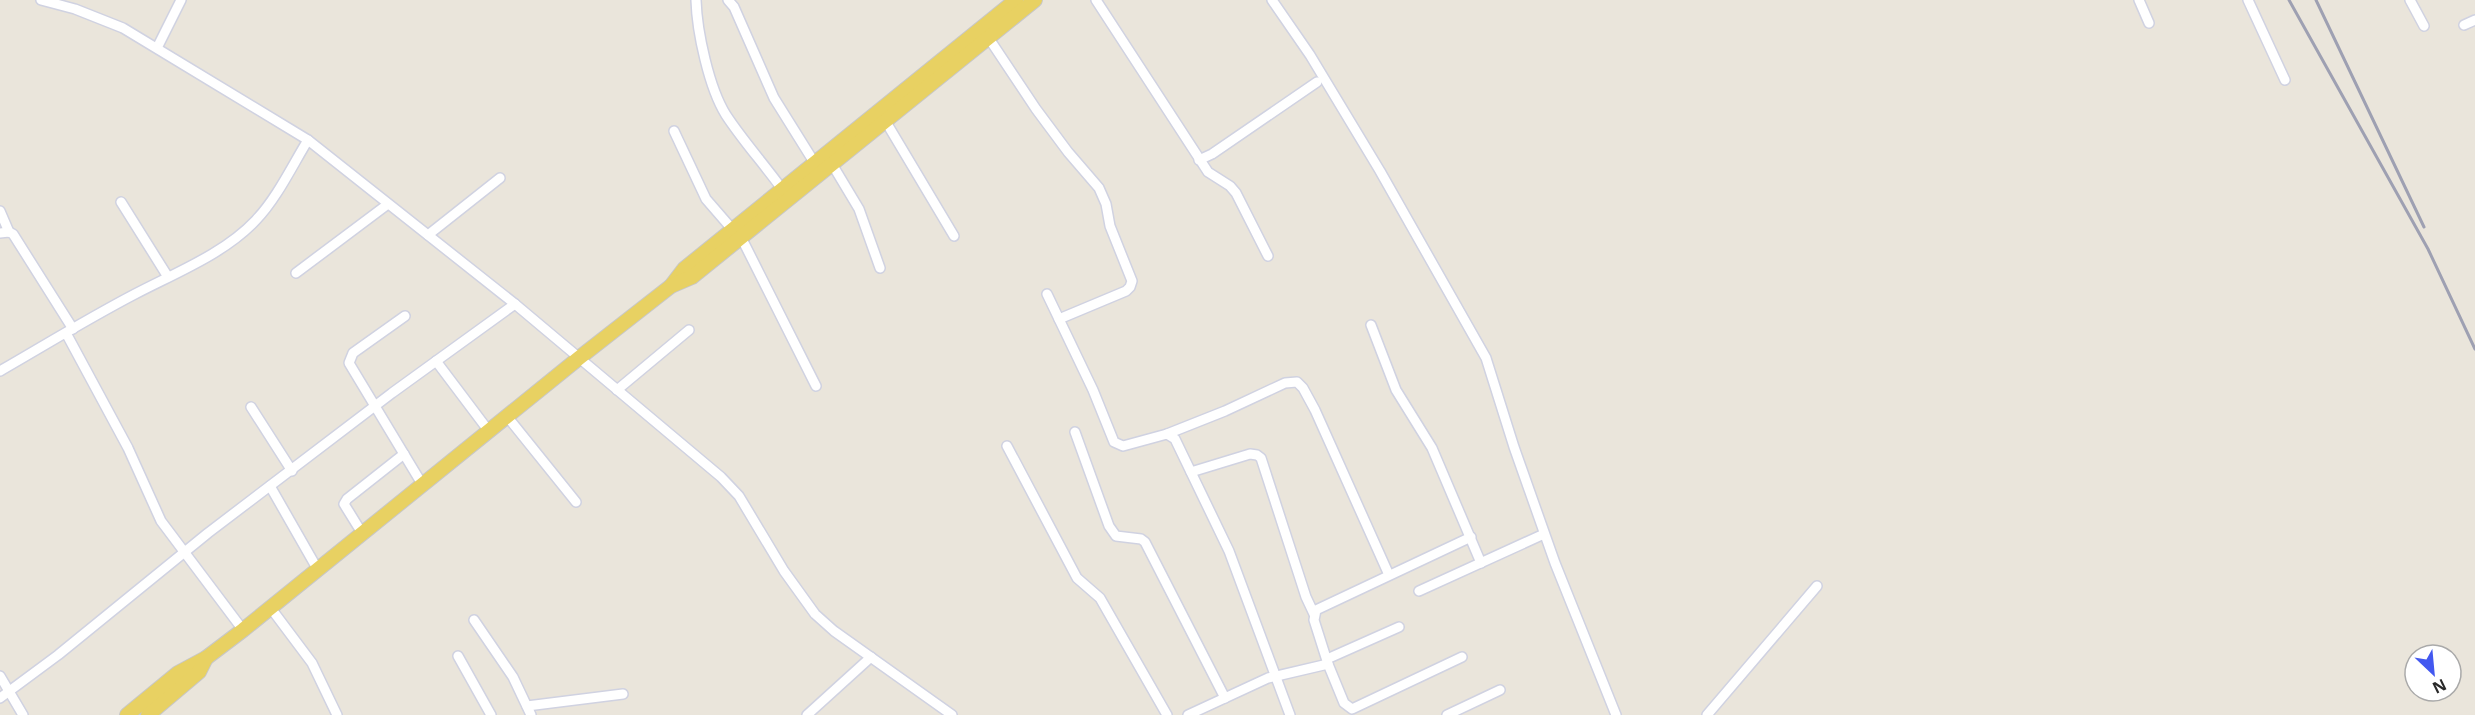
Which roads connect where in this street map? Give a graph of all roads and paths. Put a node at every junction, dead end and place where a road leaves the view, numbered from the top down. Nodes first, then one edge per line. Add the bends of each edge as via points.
1 (43, 0) edge
2 (181, 0) edge
3 (696, 0) edge
4 (728, 0) edge
5 (1016, 0) edge
6 (1035, 0) edge
7 (1096, 0) edge
8 (1272, 0) edge
9 (2139, 0) edge
10 (2248, 0) edge
11 (2410, 0) edge
12 (2475, 20) edge
13 (2149, 22) dead end
14 (2464, 25) dead end
15 (2424, 26) dead end
16 (988, 37) junction
17 (157, 48) junction
18 (2285, 80) dead end
19 (1317, 82) dead end
20 (882, 115) junction
21 (674, 131) dead end
22 (308, 140) junction
23 (1199, 160) junction
24 (814, 162) junction
25 (832, 164) junction
26 (500, 178) dead end
27 (782, 189) junction
28 (121, 202) dead end
29 (388, 204) junction
30 (0, 212) edge
31 (5, 233) edge
32 (736, 233) junction
33 (428, 235) junction
34 (954, 236) dead end
35 (1268, 256) dead end
36 (880, 268) dead end
37 (296, 273) dead end
38 (168, 277) junction
39 (1047, 294) dead end
40 (515, 304) junction
41 (405, 316) dead end
42 (1059, 319) junction
43 (1371, 325) dead end
44 (689, 330) dead end
45 (70, 331) junction
46 (579, 358) junction
47 (436, 361) junction
48 (0, 371) edge
49 (816, 386) dead end
50 (617, 390) junction
51 (251, 407) dead end
52 (374, 407) junction
53 (506, 415) junction
54 (488, 430) junction
55 (1075, 432) dead end
56 (1167, 434) junction
57 (1006, 446) dead end
58 (404, 454) junction
59 (292, 471) junction
60 (1191, 472) junction
61 (422, 484) junction
62 (270, 486) junction
63 (576, 502) dead end
64 (362, 533) junction
65 (1544, 534) junction
66 (1471, 537) junction
67 (185, 554) junction
68 (1482, 562) junction
69 (318, 570) junction
70 (1389, 575) junction
71 (1817, 586) dead end
72 (1419, 591) dead end
73 (270, 607) junction
74 (1314, 614) junction
75 (474, 620) dead end
76 (1399, 627) dead end
77 (243, 630) junction
78 (458, 656) dead end
79 (871, 657) junction
80 (1462, 657) dead end
81 (206, 658) junction
82 (1327, 661) junction
83 (0, 676) edge
84 (1274, 676) junction
85 (1500, 690) dead end
86 (10, 692) junction
87 (623, 694) dead end
88 (0, 698) edge
89 (1225, 698) junction
90 (529, 710) edge
91 (23, 715) edge
92 (127, 715) edge
93 (148, 715) edge
94 (337, 715) edge
95 (491, 715) edge
96 (807, 715) edge
97 (952, 715) edge
98 (1167, 715) edge
99 (1188, 715) edge
100 (1290, 715) edge
101 (1447, 715) edge
102 (1616, 715) edge
103 (1707, 715) edge

1 - 17 street via 106,20
2 - 17 street
3 - 27 street via 696,17 713,88 726,114
4 - 24 street via 774,98
5 - 20 main road
6 - 16 main road
7 - 23 street
8 - 65 street via 1380,171 1486,358
9 - 13 street
10 - 18 street
11 - 15 street
12 - 14 street
16 - 20 main road
16 - 42 street via 1036,109 1099,188 1132,281 1126,291
17 - 22 street
19 - 23 street
20 - 24 main road
20 - 25 main road
20 - 34 street
21 - 32 street via 706,199
22 - 29 street
22 - 38 street via 255,221 220,248
23 - 35 street via 1236,193
24 - 27 main road
25 - 32 main road
25 - 36 street via 858,209
26 - 33 street
27 - 32 main road
28 - 38 street
29 - 33 street
29 - 37 street
30 - 31 street
31 - 45 street
32 - 46 main road via 692,277 672,286
32 - 49 street
33 - 40 street
38 - 45 street
39 - 42 street
40 - 46 street
40 - 47 street
41 - 52 street via 350,358 351,370
42 - 56 street via 1114,442 1123,446
43 - 66 street via 1396,390 1432,448
44 - 50 street
45 - 48 street
45 - 67 street via 161,521
46 - 50 street
46 - 53 main road
47 - 52 street
47 - 54 street
50 - 79 street via 731,487 808,606 834,632
51 - 59 street
52 - 58 street
52 - 59 street
53 - 54 main road
53 - 63 street
54 - 61 main road
55 - 89 street via 1109,526 1116,536 1145,542
56 - 60 street via 1175,439
56 - 70 street via 1285,383 1298,382 1316,410
57 - 98 street via 1077,578 1100,598
58 - 61 street
58 - 64 street via 344,504
59 - 62 street
60 - 74 street via 1250,454 1261,458
60 - 84 street via 1229,551
61 - 64 main road
62 - 67 street
62 - 69 street
64 - 69 main road
65 - 68 street
65 - 102 street
66 - 68 street
66 - 70 street
67 - 77 street
67 - 86 street
68 - 72 street
69 - 73 main road
70 - 74 street
71 - 103 street
73 - 77 main road
73 - 94 street via 312,663
74 - 82 street
75 - 90 street via 509,671
76 - 82 street
77 - 81 main road
78 - 95 street
79 - 96 street
79 - 97 street
80 - 82 street via 1352,709 1344,703
81 - 92 main road via 178,673
81 - 93 main road via 199,672
82 - 84 street
83 - 86 street
84 - 89 street
84 - 100 street
85 - 101 street
86 - 88 street
86 - 91 street
87 - 90 street
89 - 99 street

